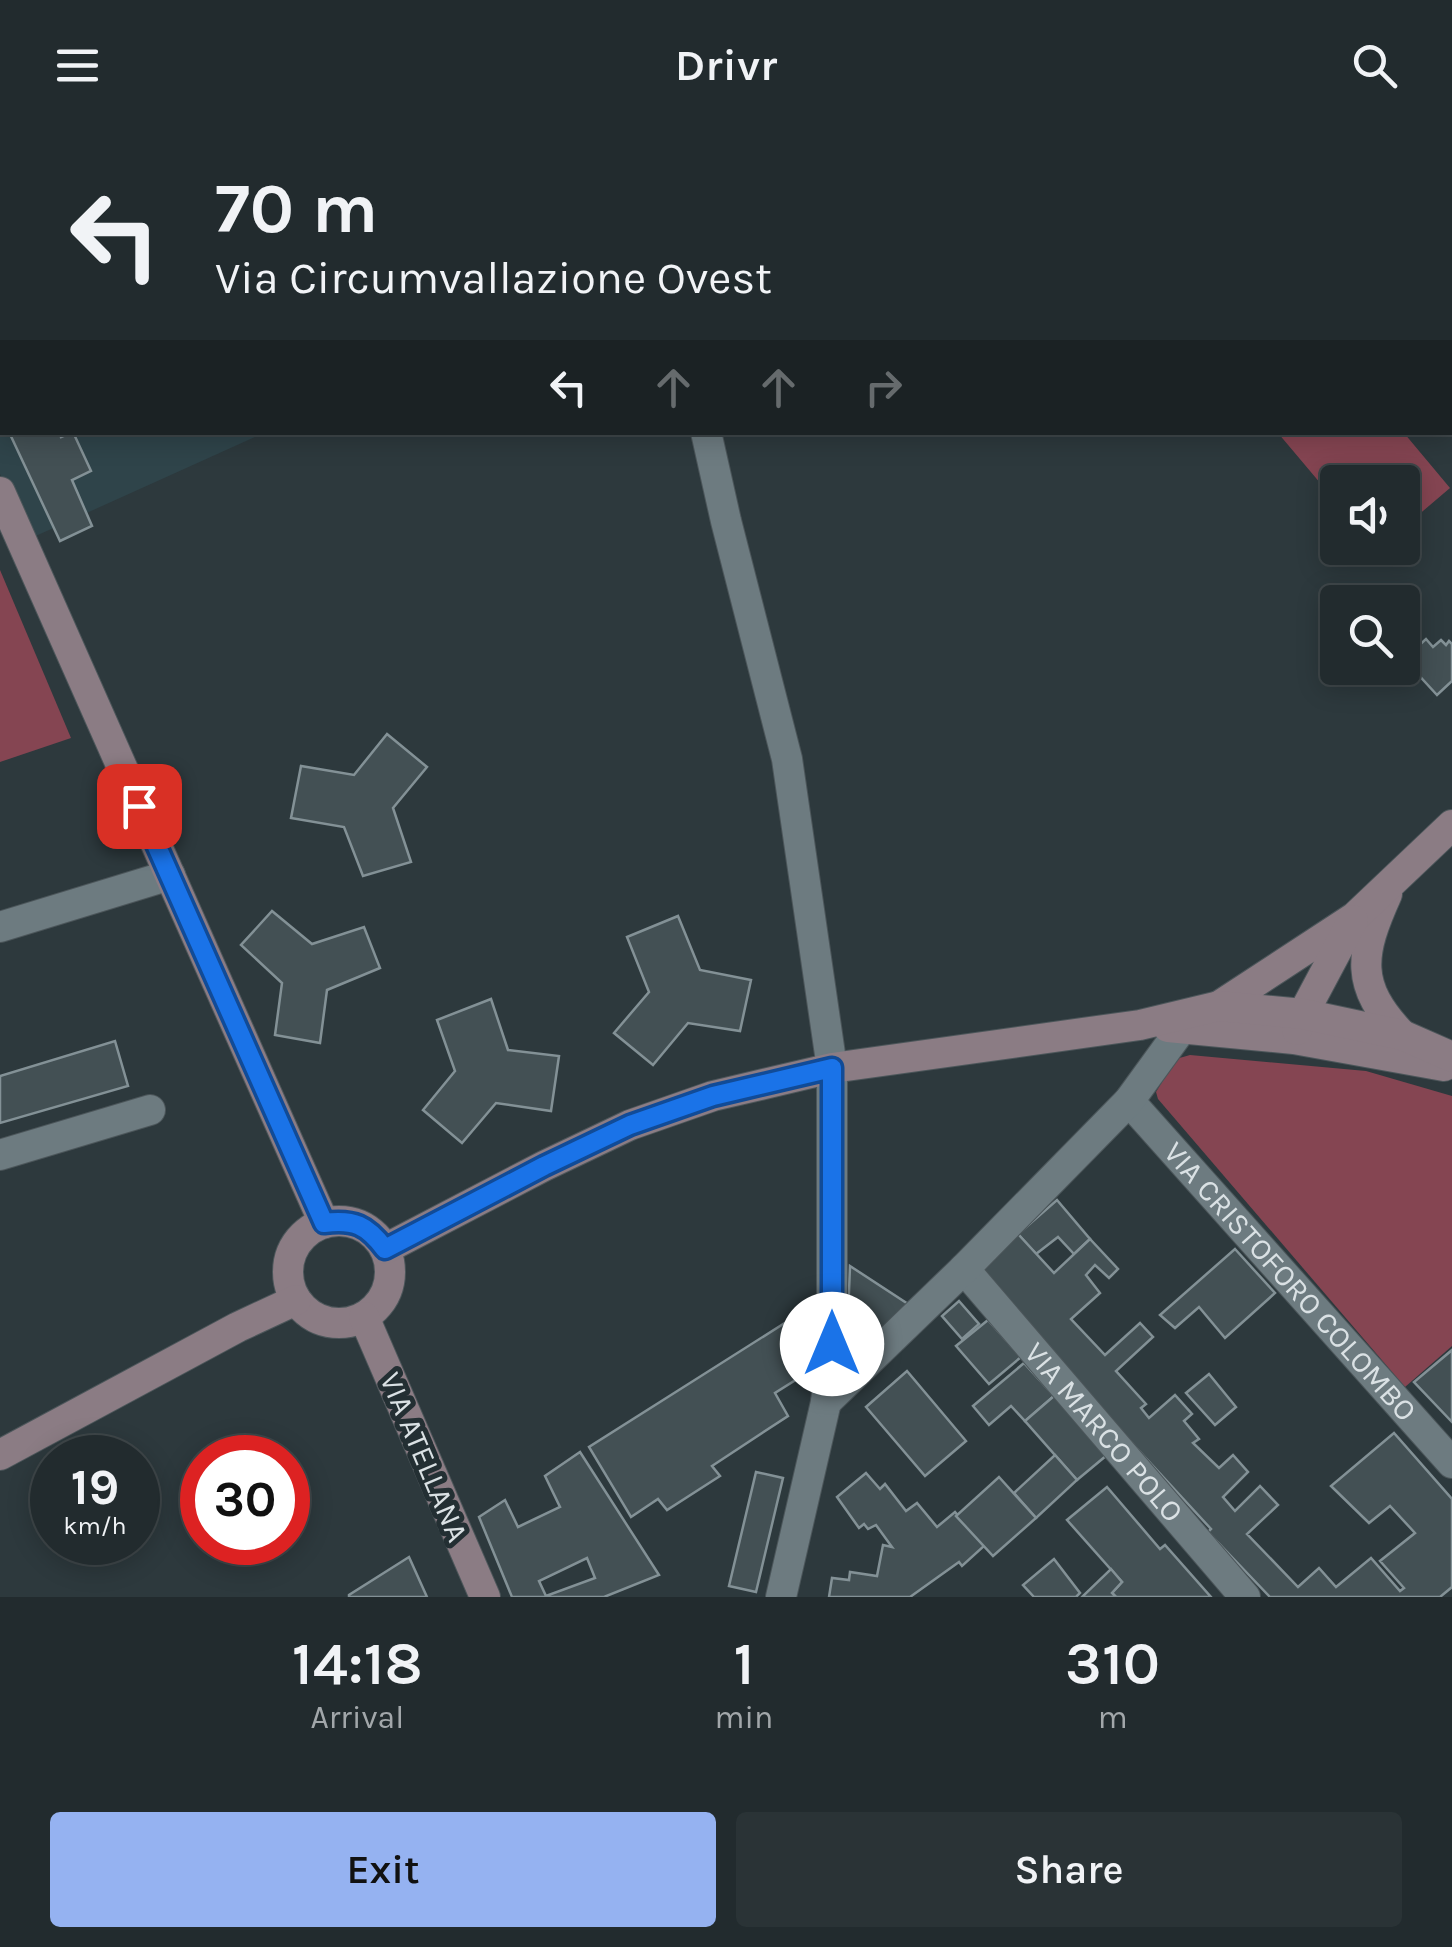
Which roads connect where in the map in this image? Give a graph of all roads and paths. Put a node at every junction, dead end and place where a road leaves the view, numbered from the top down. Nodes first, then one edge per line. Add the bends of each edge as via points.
1 (707, 435) edge
2 (0, 492) edge
3 (1452, 825) edge
4 (170, 875) junction
5 (1394, 879) junction
6 (1355, 917) junction
7 (0, 927) edge
8 (1219, 1006) junction
9 (1140, 1025) junction
10 (1298, 1026) junction
11 (1182, 1028) junction
12 (1402, 1035) junction
13 (1452, 1057) edge
14 (832, 1068) junction
15 (1452, 1068) edge
16 (1129, 1101) junction
17 (150, 1110) dead end
18 (0, 1156) edge
19 (324, 1223) junction
20 (385, 1249) junction
21 (964, 1269) junction
22 (296, 1300) junction
23 (364, 1317) junction
24 (826, 1402) junction
25 (0, 1455) edge
26 (1452, 1463) edge
27 (484, 1597) edge
28 (781, 1597) edge
29 (1245, 1597) edge

1 - 14 street via 787,759
2 - 4 main road
3 - 5 main road
4 - 7 street
4 - 19 main road
5 - 6 main road
5 - 12 main road via 1366,957 1371,993
6 - 8 main road
6 - 10 main road
8 - 9 main road
8 - 10 main road
9 - 11 main road
9 - 14 main road
10 - 11 main road
10 - 12 main road
10 - 15 main road
11 - 16 street
12 - 13 main road
14 - 20 main road via 713,1096 630,1125
14 - 24 street
16 - 21 street
16 - 26 street, VIA CRISTOFORO COLOMBO
17 - 18 street
19 - 20 main road via 360,1225
19 - 22 main road via 295,1246 289,1282
20 - 23 main road via 389,1287
21 - 24 street
21 - 29 street, VIA MARCO POLO
22 - 23 main road via 334,1324
22 - 25 main road
23 - 27 main road, VIA ATELLANA
24 - 28 street

